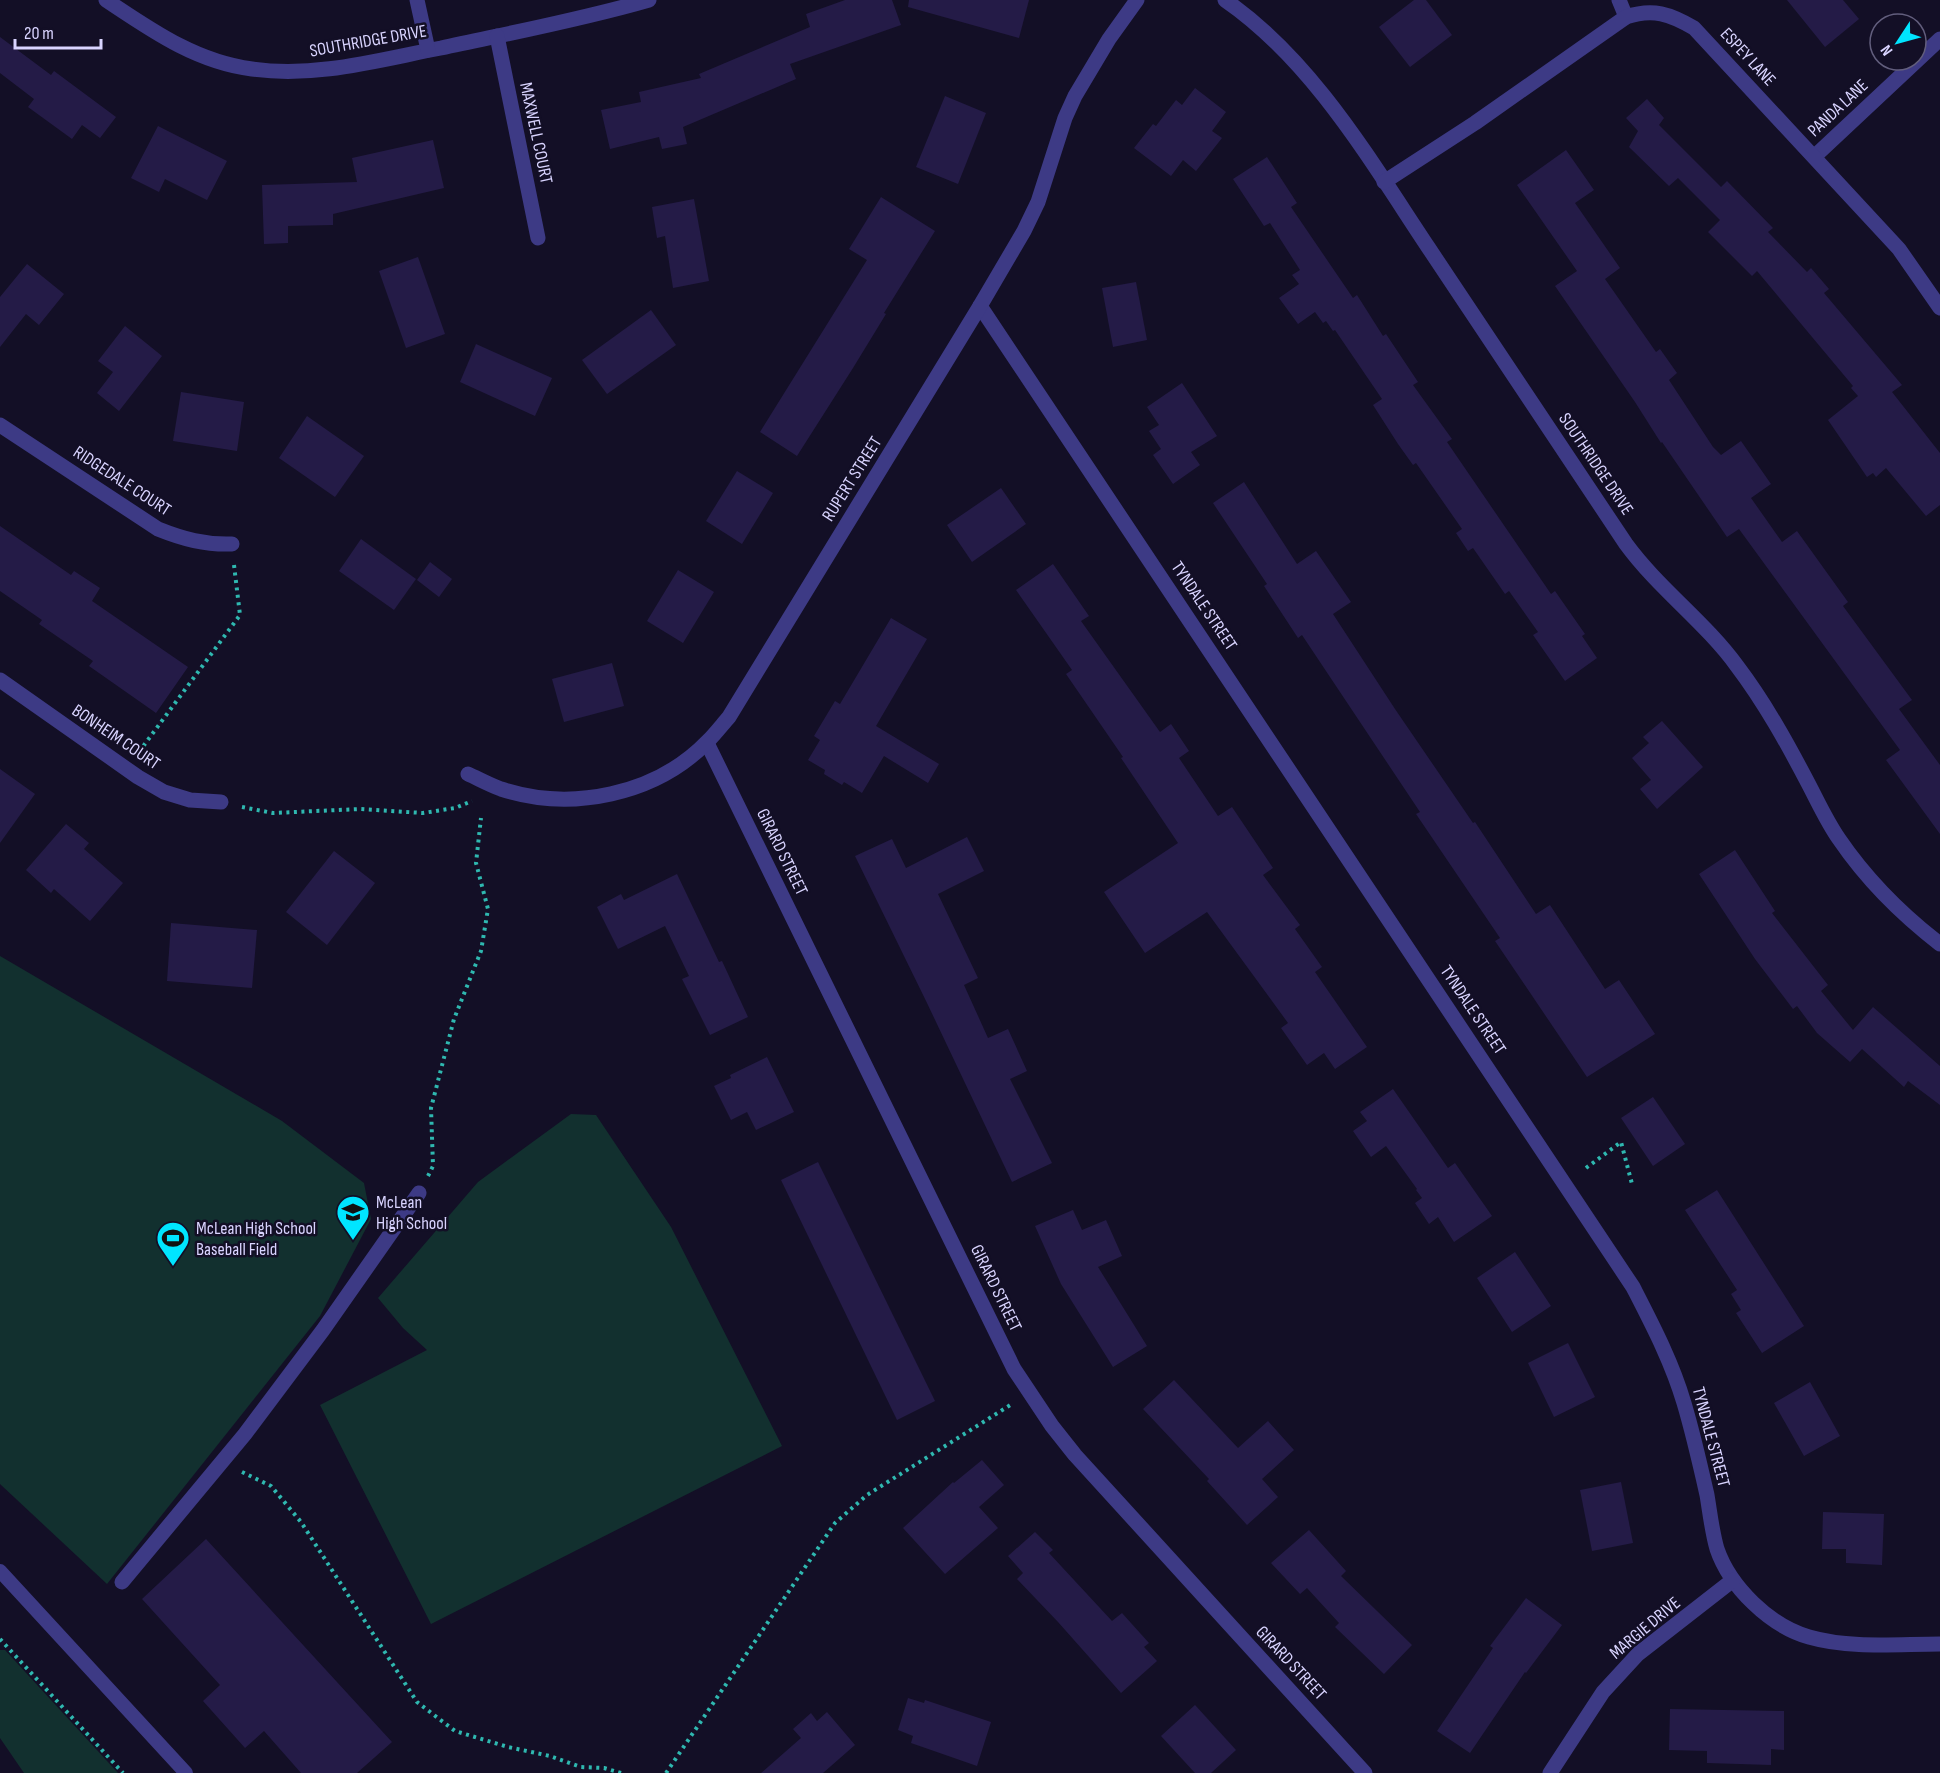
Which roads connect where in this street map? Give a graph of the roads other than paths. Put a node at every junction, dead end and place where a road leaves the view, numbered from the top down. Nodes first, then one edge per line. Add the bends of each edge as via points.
1 (106, 0) edge
2 (417, 0) edge
3 (649, 0) edge
4 (1137, 0) edge
5 (1224, 0) edge
6 (1618, 0) edge
7 (1626, 17) junction
8 (496, 36) junction
9 (1940, 39) edge
10 (428, 50) junction
11 (1815, 156) junction
12 (1384, 182) junction
13 (538, 238) dead end
14 (980, 306) junction
15 (1940, 308) edge
16 (0, 425) edge
17 (232, 544) road end
18 (0, 680) edge
19 (706, 743) junction
20 (468, 774) dead end
21 (220, 802) road end
22 (1940, 944) edge
23 (419, 1193) road end
24 (0, 1571) edge
25 (1733, 1580) junction
26 (122, 1582) dead end
27 (1940, 1644) edge
28 (186, 1773) edge
29 (1365, 1773) edge
30 (1550, 1773) edge

1 - 10 street, SOUTHRIDGE DRIVE via 169,42 208,58 251,69 335,69
2 - 10 street
3 - 8 street, SOUTHRIDGE DRIVE
4 - 14 street, RUPERT STREET via 1075,96 1038,202
5 - 12 street, SOUTHRIDGE DRIVE via 1280,46 1320,91
6 - 7 street
7 - 11 street, ESPEY LANE via 1654,12 1673,16 1694,28
7 - 12 street, ESPEY LANE
8 - 10 street, SOUTHRIDGE DRIVE
8 - 13 street, MAXWELL COURT
9 - 11 street, PANDA LANE
11 - 15 street, ESPEY LANE via 1899,249
12 - 22 street, SOUTHRIDGE DRIVE via 1626,544 1718,642 1761,699 1842,844 1907,918
14 - 19 street, RUPERT STREET via 729,717
14 - 25 street, TYNDALE STREET via 1633,1287 1661,1341 1684,1402 1718,1550
16 - 17 street, RIDGEDALE COURT via 158,529 187,540
18 - 21 street, BONHEIM COURT via 164,792 190,800
19 - 20 street, RUPERT STREET via 648,783 611,795 564,800 536,798 501,789
19 - 29 street, GIRARD STREET via 1014,1369 1075,1455
23 - 26 street via 245,1434
24 - 28 lane
25 - 27 street, TYNDALE STREET via 1753,1604 1807,1637 1839,1643
25 - 30 street, MARGIE DRIVE via 1638,1654 1604,1692

